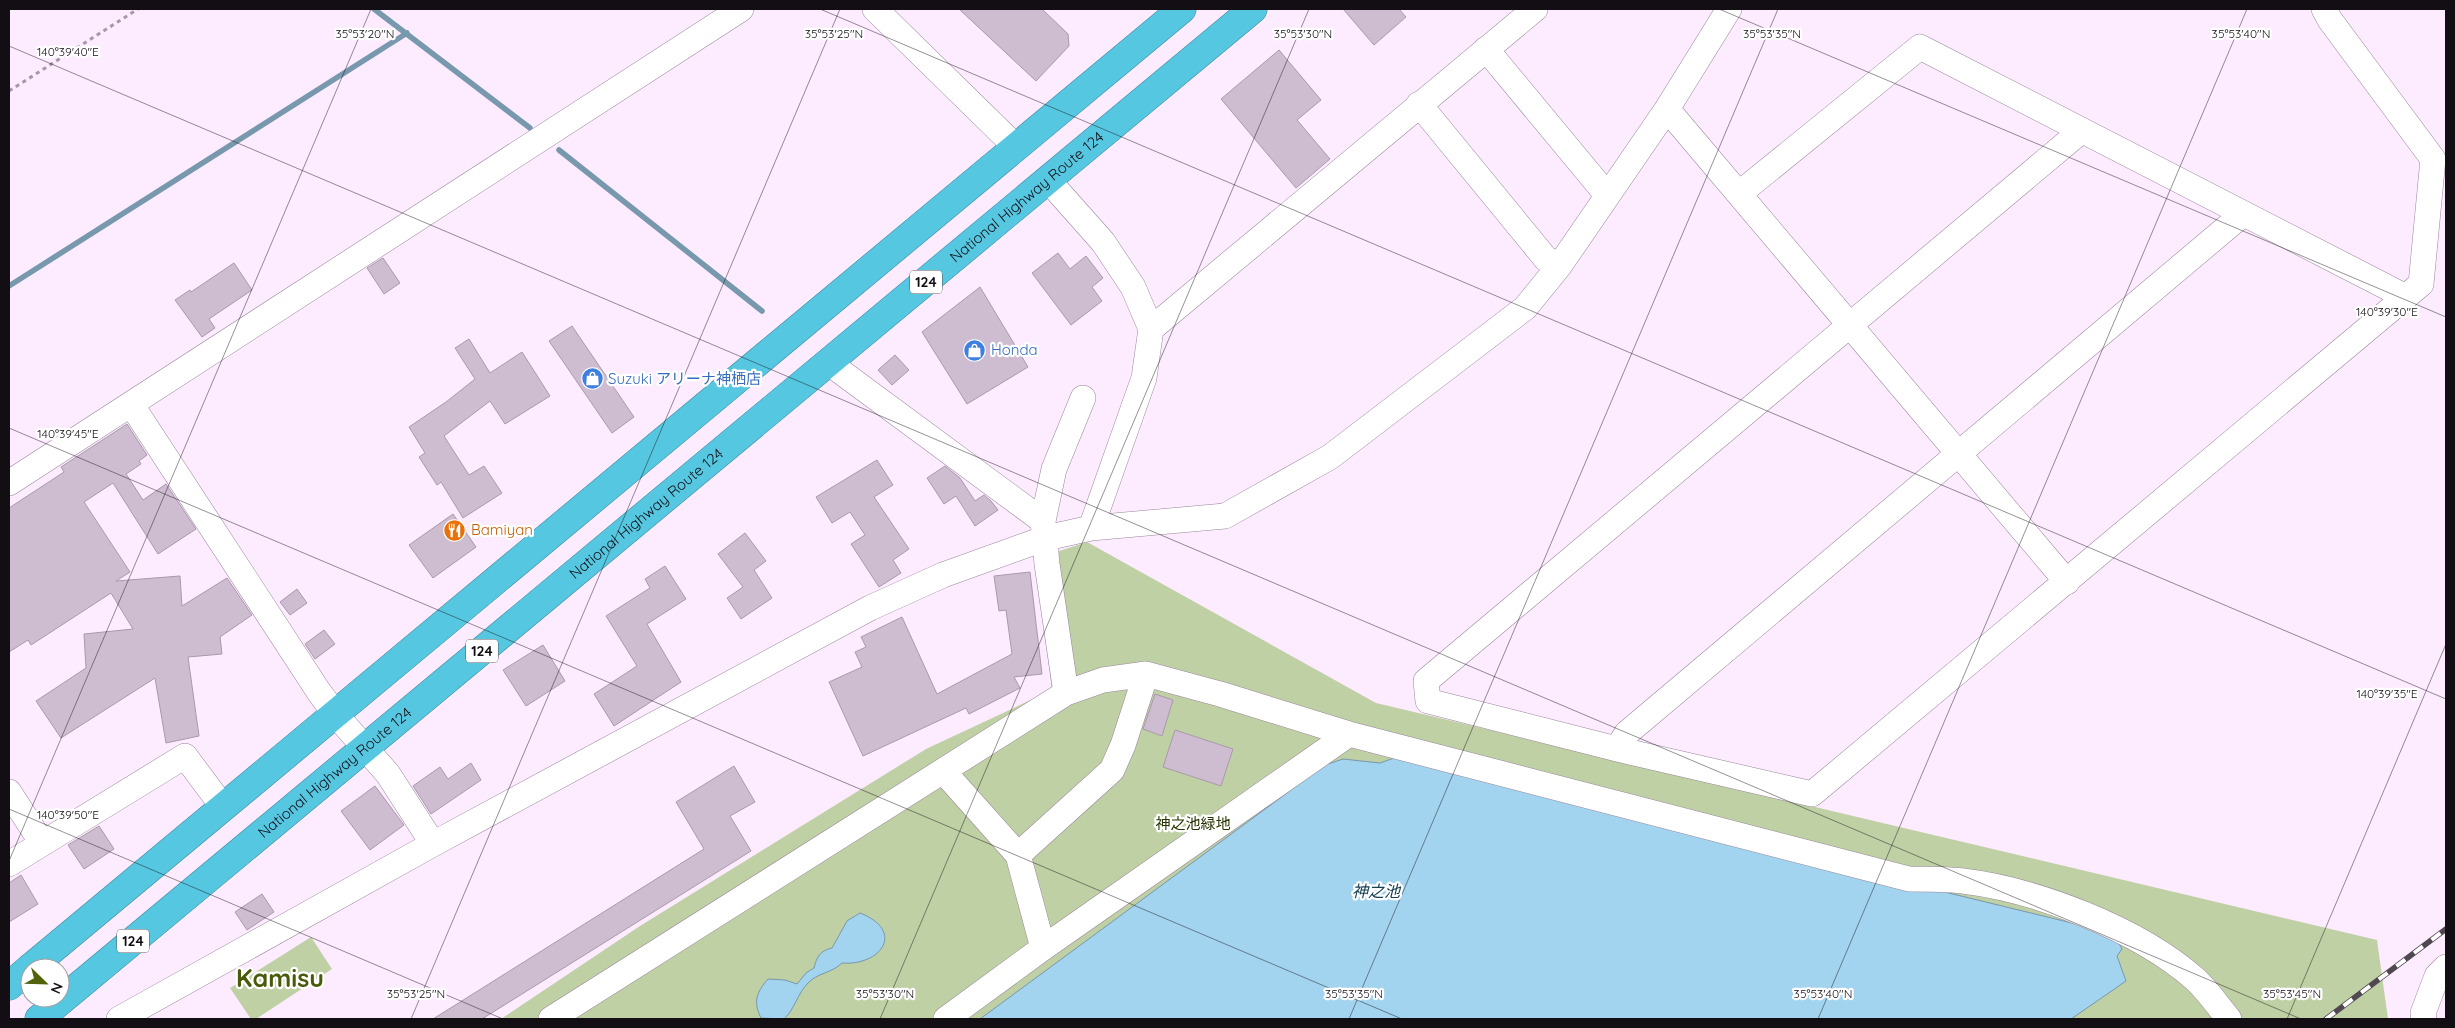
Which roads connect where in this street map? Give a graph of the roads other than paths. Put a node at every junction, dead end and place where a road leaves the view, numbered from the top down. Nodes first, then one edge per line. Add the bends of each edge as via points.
1 (741, 9) edge
2 (875, 9) edge
3 (1182, 9) edge
4 (1254, 9) edge
5 (1535, 9) edge
6 (1729, 9) edge
7 (2324, 9) edge
8 (1486, 49) junction
9 (1419, 104) junction
10 (1667, 109) junction
11 (2081, 130) junction
12 (1016, 146) junction
13 (1048, 180) junction
14 (1740, 193) junction
15 (1608, 195) junction
16 (2243, 214) junction
17 (1560, 265) junction
18 (2404, 296) junction
19 (1849, 325) junction
20 (1151, 329) junction
21 (829, 363) junction
22 (1083, 398) dead end
23 (131, 404) junction
24 (1958, 453) junction
25 (9, 483) edge
26 (1091, 528) junction
27 (1044, 529) junction
28 (2067, 582) junction
29 (1146, 674) junction
30 (1066, 693) junction
31 (336, 715) junction
32 (1349, 734) junction
33 (366, 748) junction
34 (1617, 749) junction
35 (944, 772) junction
36 (9, 792) edge
37 (224, 808) junction
38 (42, 843) junction
39 (433, 844) junction
40 (1018, 855) junction
41 (9, 864) edge
42 (1042, 948) junction
43 (42, 958) edge
44 (2446, 967) edge
45 (20, 977) edge
46 (9, 986) edge
47 (39, 1019) edge
48 (119, 1019) edge
49 (551, 1019) edge
50 (946, 1019) edge
51 (2229, 1019) edge
52 (2424, 1019) edge

1 - 23 street
2 - 12 street
3 - 12 highway
4 - 13 highway, National Highway Route 124 / 124
5 - 8 street
6 - 10 street
7 - 18 street via 2433,159 2421,284
8 - 9 street
8 - 15 street
9 - 17 street via 1546,259
9 - 20 street
10 - 14 street
10 - 15 street
11 - 14 street via 1920,47
11 - 16 street
11 - 19 street
12 - 31 highway
13 - 20 street via 1103,242 1133,288
13 - 21 highway, National Highway Route 124 / 124
14 - 19 street
15 - 17 street
16 - 18 street
16 - 24 street
17 - 26 street via 1525,308 1330,457 1251,503 1225,516
18 - 28 street
19 - 24 street
19 - 34 street via 1426,680 1428,701
20 - 26 street via 1144,378
21 - 27 street
21 - 33 highway, National Highway Route 124 / 124
22 - 27 street via 1054,469
23 - 25 street
23 - 31 street
24 - 28 street
24 - 34 street via 1627,732
26 - 27 street
27 - 30 street
27 - 39 street via 870,608
28 - 34 street via 1812,794
29 - 30 street via 1103,680
29 - 32 street
29 - 40 street via 1112,770
30 - 35 street
31 - 33 street
31 - 37 highway
32 - 42 street
32 - 51 street via 1909,879 1962,881 2036,895 2075,910 2164,954 2196,980
33 - 39 street via 388,774
33 - 47 highway, National Highway Route 124 / 124
35 - 40 street
35 - 49 street
36 - 38 street
37 - 38 street via 185,756
37 - 43 highway
38 - 41 street
39 - 48 street
40 - 42 street
42 - 50 street
44 - 52 street via 2437,976 2423,1013
45 - 46 highway

